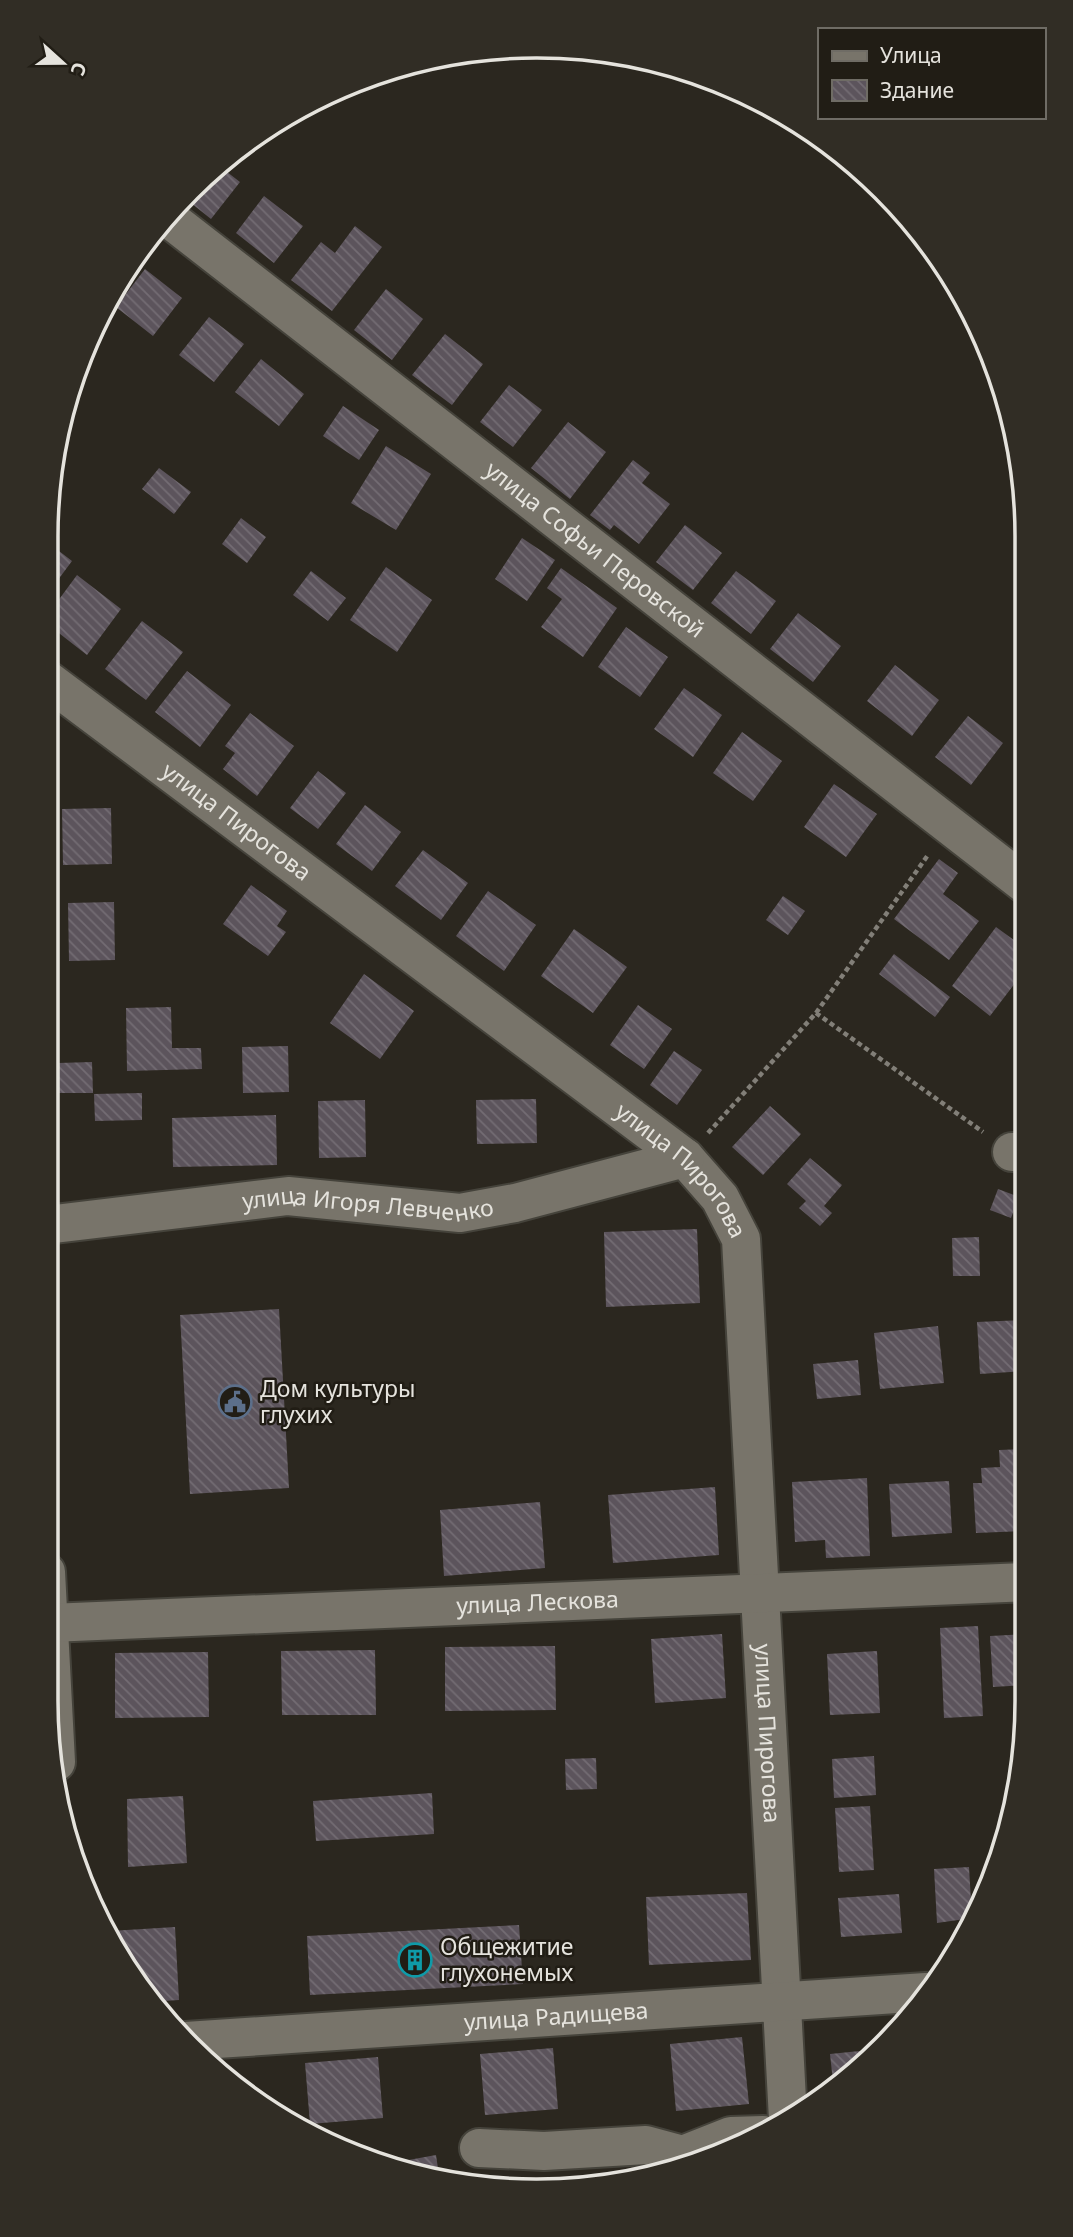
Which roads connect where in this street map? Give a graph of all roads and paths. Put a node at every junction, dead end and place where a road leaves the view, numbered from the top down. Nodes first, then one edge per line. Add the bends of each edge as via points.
1 (175, 223) edge
2 (58, 688) edge
3 (948, 825) junction
4 (1015, 876) edge
5 (816, 1013) junction
6 (1015, 1149) edge
7 (685, 1158) junction
8 (58, 1224) edge
9 (1015, 1583) edge
10 (758, 1594) junction
11 (58, 1623) edge
12 (916, 1993) edge
13 (780, 2000) junction
14 (199, 2040) edge
15 (787, 2108) edge
16 (735, 2136) edge
17 (479, 2148) dead end

1 - 3 street, улица Софьи Перовской
2 - 7 street, улица Пирогова
3 - 4 street, улица Софьи Перовской
3 - 5 path
5 - 6 path
5 - 7 path
7 - 8 street, улица Игоря Левченко via 460,1213 288,1196
7 - 10 street, улица Пирогова via 720,1198 741,1239
9 - 10 street, улица Лескова
10 - 11 street, улица Лескова
10 - 13 street, улица Пирогова
12 - 13 street, улица Радищева
13 - 14 street, улица Радищева
13 - 15 street, улица Пирогова
16 - 17 street via 683,2155 646,2145 544,2151

